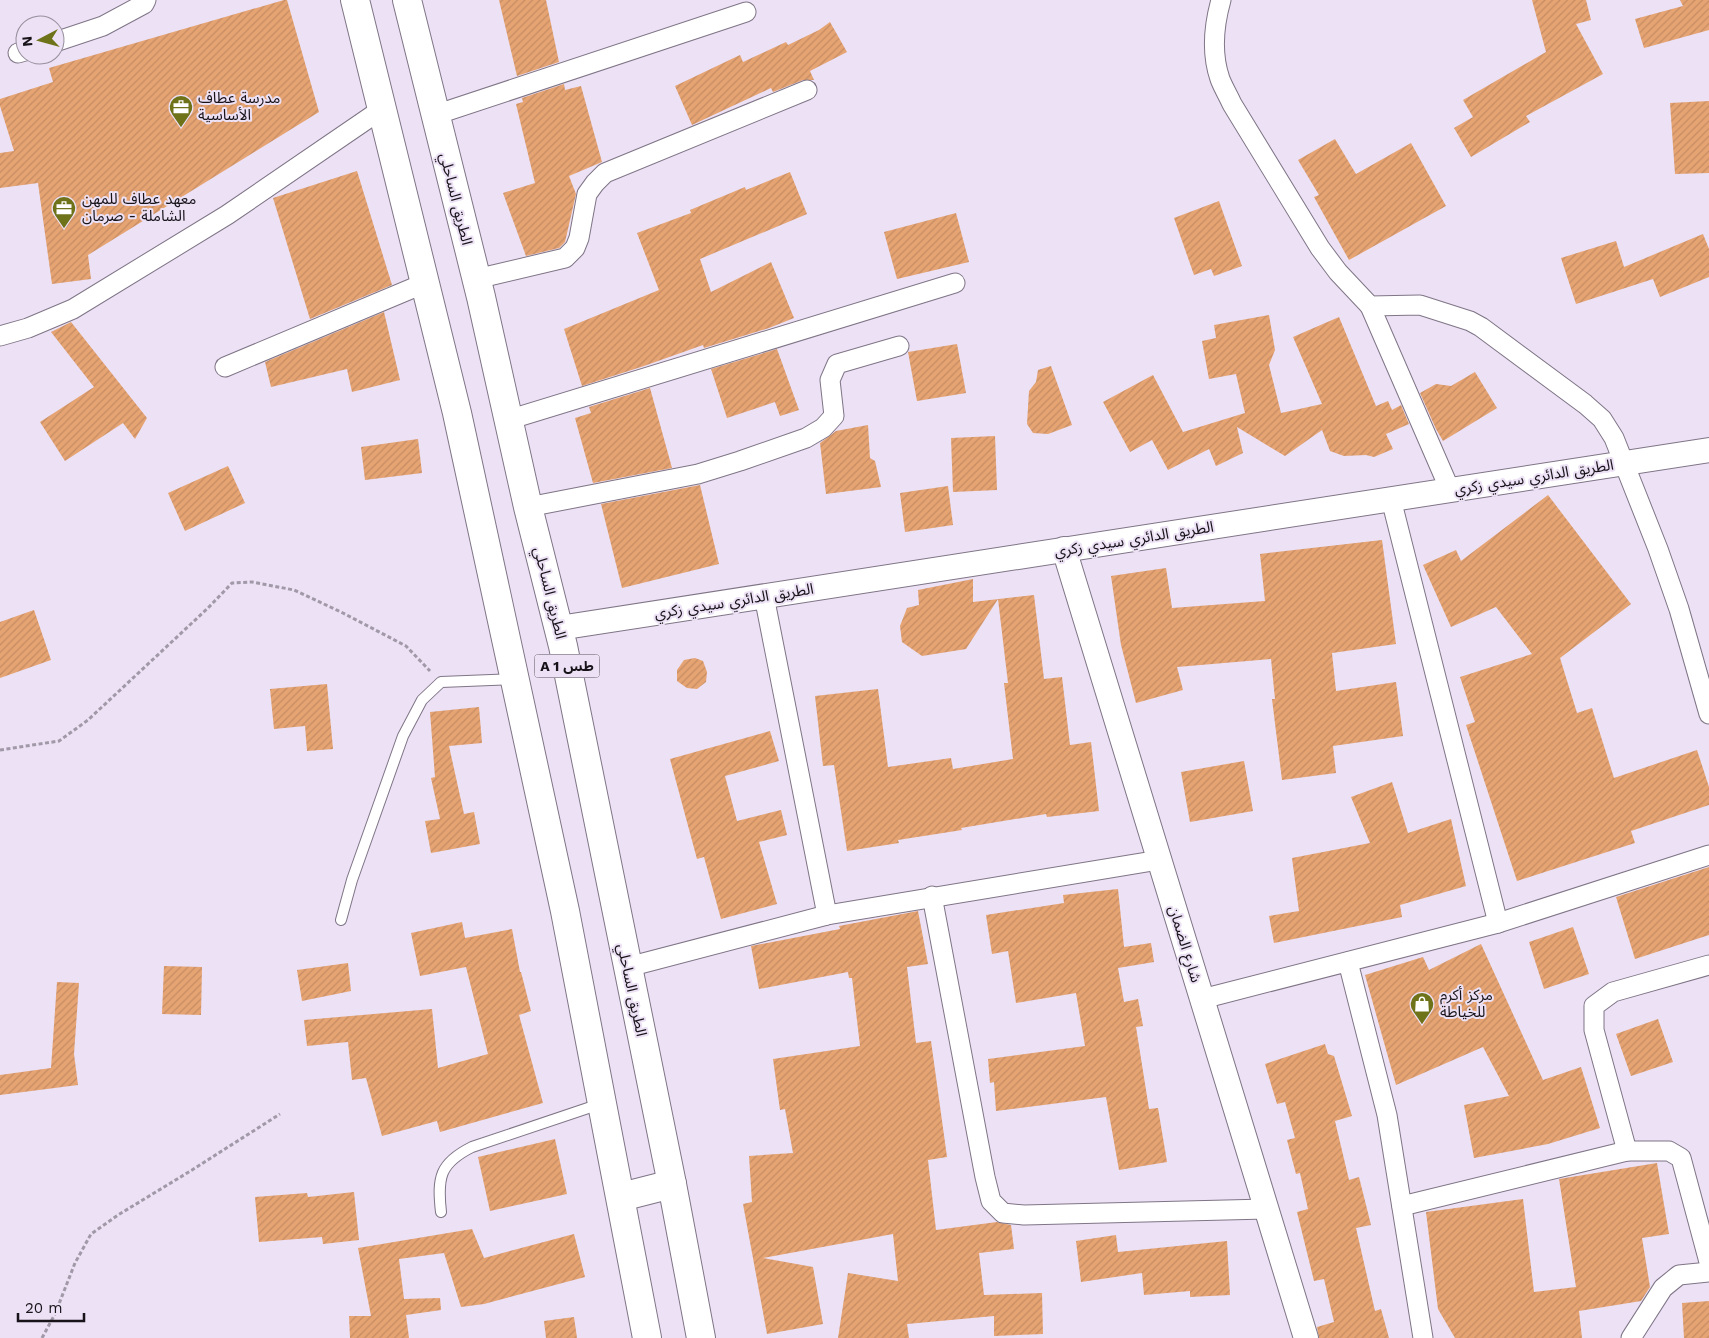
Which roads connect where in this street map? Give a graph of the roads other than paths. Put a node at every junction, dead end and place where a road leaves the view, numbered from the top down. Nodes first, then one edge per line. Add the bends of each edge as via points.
1 (146, 0) edge
2 (355, 0) edge
3 (407, 0) edge
4 (1221, 0) edge
5 (746, 12) dead end
6 (65, 39) edge
7 (807, 90) dead end
8 (382, 109) junction
9 (436, 115) junction
10 (476, 279) junction
11 (425, 283) junction
12 (955, 283) dead end
13 (1370, 306) junction
14 (0, 336) edge
15 (899, 346) dead end
16 (225, 367) dead end
17 (508, 420) junction
18 (1709, 450) edge
19 (1625, 463) junction
20 (1450, 490) junction
21 (1391, 499) junction
22 (528, 507) junction
23 (1064, 549) junction
24 (764, 596) junction
25 (559, 628) junction
26 (515, 679) junction
27 (1709, 714) edge
28 (1709, 855) edge
29 (1159, 860) junction
30 (932, 896) junction
31 (827, 915) junction
32 (341, 920) dead end
33 (1498, 923) junction
34 (1348, 962) junction
35 (1709, 965) edge
36 (628, 967) junction
37 (1202, 999) junction
38 (603, 1103) junction
39 (1626, 1151) junction
40 (672, 1184) junction
41 (622, 1197) junction
42 (1402, 1206) junction
43 (1266, 1209) junction
44 (441, 1212) dead end
45 (1709, 1262) edge
46 (1709, 1272) edge
47 (647, 1338) edge
48 (701, 1338) edge
49 (1306, 1338) edge
50 (1423, 1338) edge
51 (1631, 1338) edge

1 - 6 street via 103,26
2 - 8 highway, A 1 طس
3 - 9 highway, الطريق الساحلي / A 1 طس
4 - 13 street via 1215,57 1232,104 1320,248
5 - 9 street
7 - 10 street via 605,173 586,194 579,238 565,258
8 - 11 highway, A 1 طس
8 - 14 street via 227,215 73,309
9 - 10 highway, الطريق الساحلي / A 1 طس
10 - 17 highway, الطريق الساحلي / A 1 طس
11 - 16 street
11 - 26 highway, A 1 طس via 458,414
12 - 17 street
13 - 19 street via 1420,305 1481,327 1602,419
13 - 20 street
15 - 22 street via 837,364 830,380 834,416 823,428 806,438 698,474
17 - 22 highway, الطريق الساحلي / A 1 طس
18 - 19 street, الطريق الدائري سيدي زكري
19 - 20 street, الطريق الدائري سيدي زكري
19 - 27 street via 1679,609
20 - 21 street, الطريق الدائري سيدي زكري
21 - 23 street, الطريق الدائري سيدي زكري
21 - 33 street
22 - 25 highway, الطريق الساحلي / A 1 طس
23 - 24 street, الطريق الدائري سيدي زكري
23 - 29 street, شارع الضمان
24 - 25 street, الطريق الدائري سيدي زكري
24 - 31 street
25 - 36 highway, الطريق الساحلي / A 1 طس
26 - 32 lane via 441,682 422,700 403,736
26 - 38 highway, A 1 طس
28 - 33 street
29 - 30 street
29 - 37 street, شارع الضمان
30 - 31 street
30 - 43 street via 985,1177 991,1201 1003,1213
31 - 36 street
33 - 34 street
34 - 37 street
34 - 42 street via 1387,1115
35 - 39 street via 1613,992 1594,1006 1594,1030
36 - 40 highway, الطريق الساحلي / A 1 طس
37 - 43 street, شارع الضمان
38 - 41 highway, A 1 طس
38 - 44 lane via 472,1146 455,1155 439,1182
39 - 42 street
39 - 45 street via 1669,1151 1681,1158
40 - 41 highway
40 - 48 highway, الطريق الساحلي / A 1 طس
41 - 47 highway, A 1 طس
42 - 50 street
43 - 49 street, شارع الضمان
46 - 51 street via 1679,1275 1663,1288

